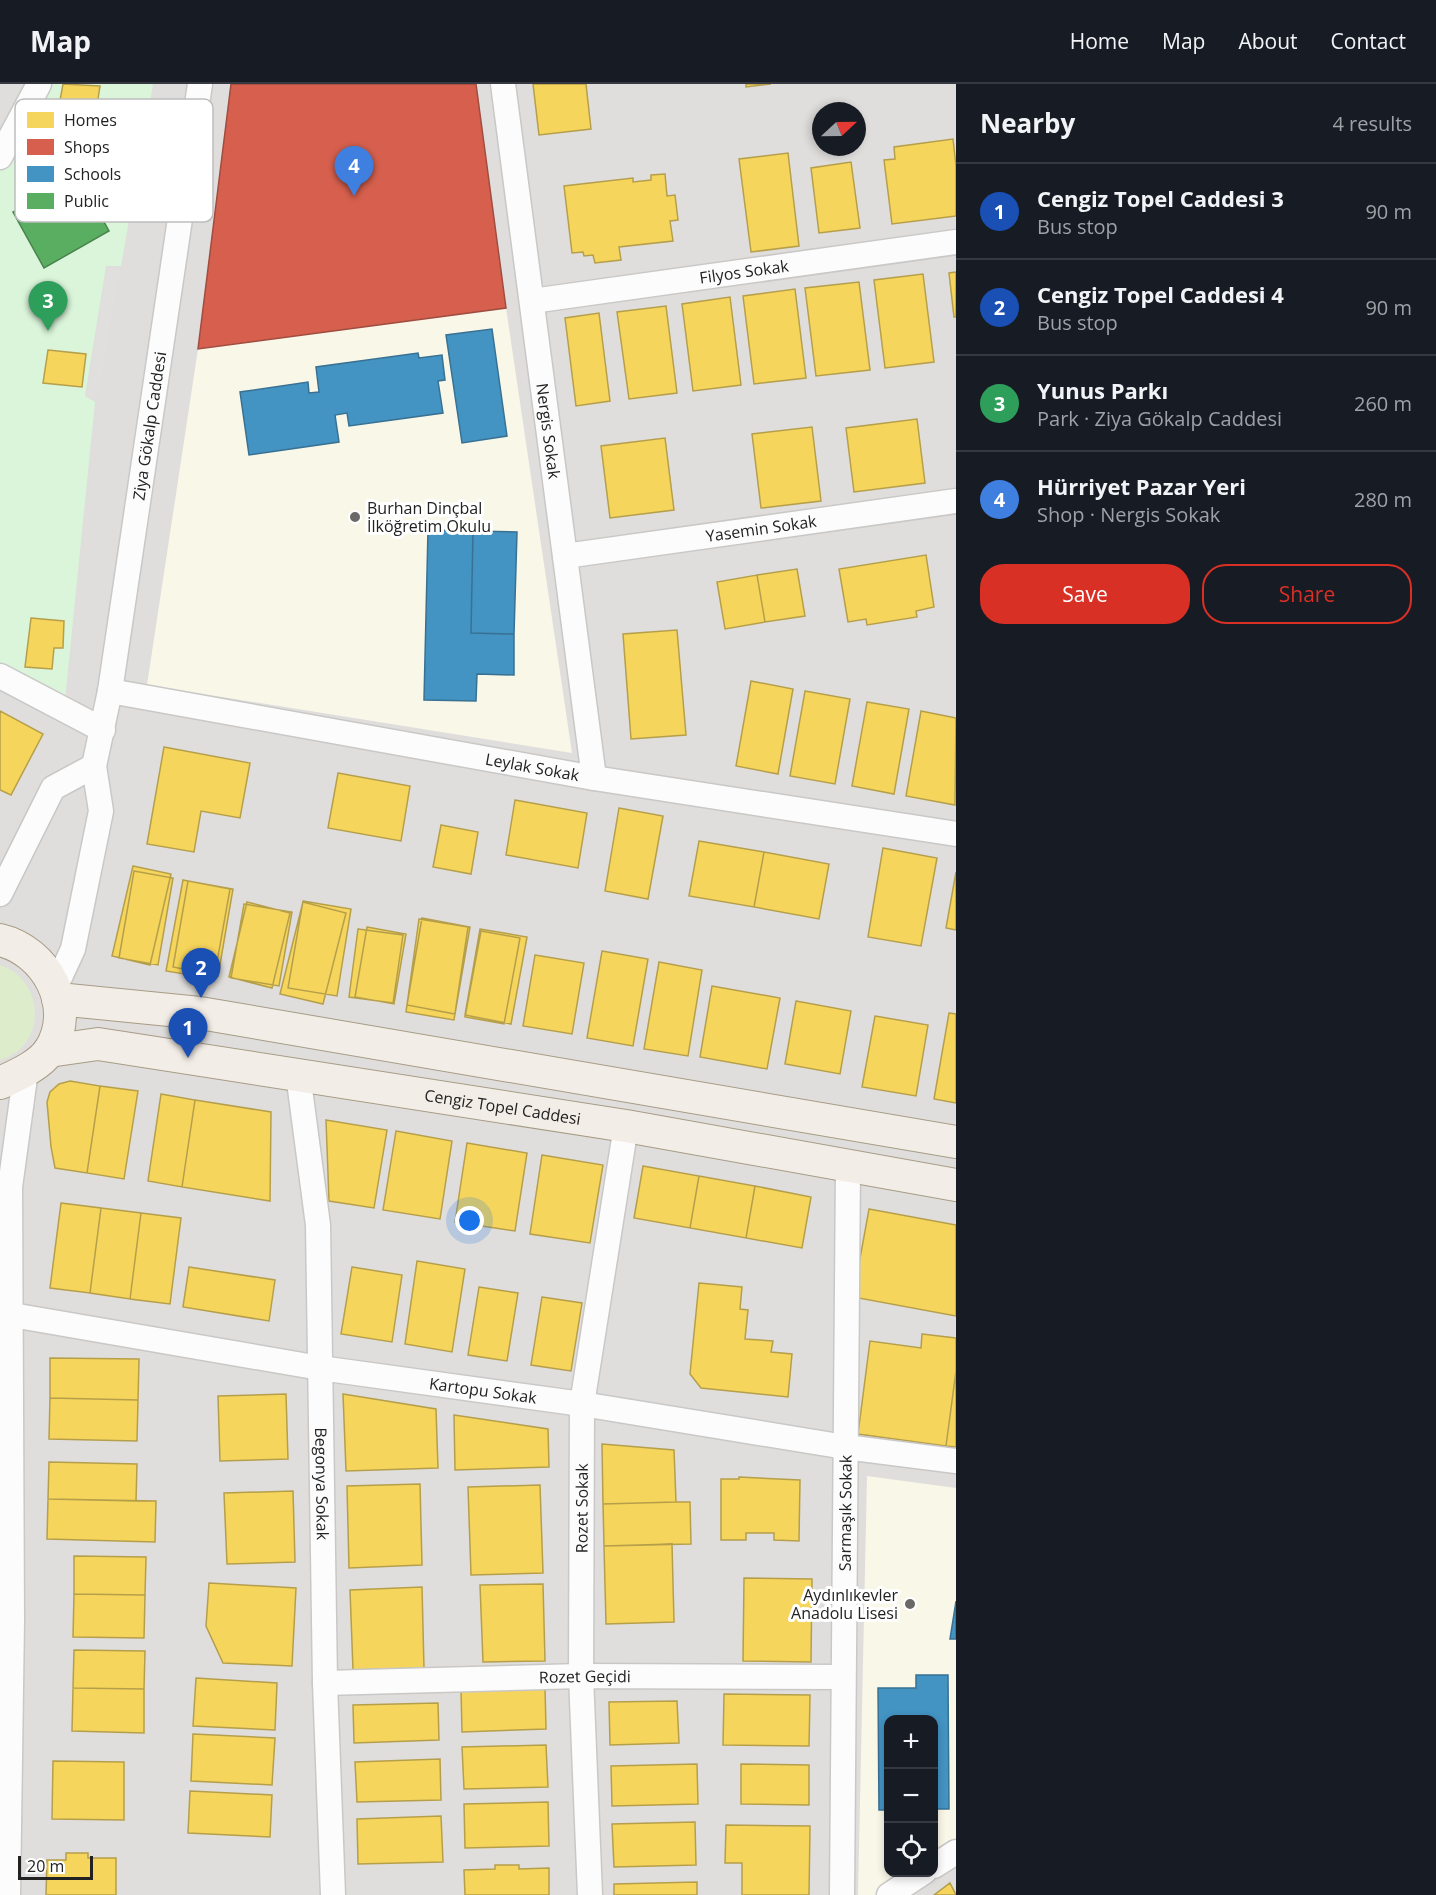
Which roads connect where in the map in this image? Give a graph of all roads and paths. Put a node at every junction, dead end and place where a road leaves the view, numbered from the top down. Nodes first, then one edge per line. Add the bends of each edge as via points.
1 (39, 84) edge
2 (200, 84) edge
3 (504, 84) edge
4 (31, 99) edge
5 (198, 99) edge
6 (15, 129) edge
7 (0, 157) edge
8 (180, 222) edge
9 (956, 242) edge
10 (532, 301) junction
11 (956, 501) edge
12 (565, 556) junction
13 (0, 676) edge
14 (110, 692) junction
15 (103, 730) junction
16 (94, 766) junction
17 (594, 778) junction
18 (956, 834) edge
19 (0, 894) edge
20 (0, 940) edge
21 (57, 993) junction
22 (25, 1068) edge
23 (298, 1074) junction
24 (626, 1126) junction
25 (956, 1142) edge
26 (0, 1158) edge
27 (848, 1166) junction
28 (956, 1185) edge
29 (10, 1187) junction
30 (12, 1314) junction
31 (320, 1368) junction
32 (582, 1404) junction
33 (844, 1447) junction
34 (956, 1461) edge
35 (6, 1620) edge
36 (581, 1676) junction
37 (843, 1677) junction
38 (325, 1683) junction
39 (956, 1852) edge
40 (938, 1863) edge
41 (916, 1877) edge
42 (8, 1895) edge
43 (333, 1895) edge
44 (590, 1895) edge
45 (842, 1895) edge
46 (889, 1895) edge

1 - 4 street
2 - 5 street, Ziya Gökalp Caddesi
3 - 10 street, Nergis Sokak
6 - 7 street
8 - 14 street, Ziya Gökalp Caddesi
9 - 10 street, Filyos Sokak
10 - 12 street, Nergis Sokak
11 - 12 street, Yasemin Sokak
12 - 17 street, Nergis Sokak
13 - 15 street
14 - 15 street, Ziya Gökalp Caddesi
14 - 17 street, Leylak Sokak
15 - 16 street, Ziya Gökalp Caddesi
16 - 19 street via 53,788
16 - 21 street, Ziya Gökalp Caddesi via 102,811 73,949
17 - 18 street, Leylak Sokak
20 - 21 main road via 38,960
21 - 22 main road via 60,1020
21 - 25 main road via 200,1012
22 - 23 main road, Cengiz Topel Caddesi via 98,1044
22 - 29 street
23 - 24 main road, Cengiz Topel Caddesi
23 - 31 street, Begonya Sokak via 318,1225
24 - 27 main road, Cengiz Topel Caddesi
24 - 32 street, Rozet Sokak
26 - 29 street
27 - 28 main road, Cengiz Topel Caddesi
27 - 33 street, Sarmaşık Sokak
29 - 30 street
30 - 31 street, Kartopu Sokak
30 - 35 street
31 - 32 street, Kartopu Sokak
31 - 38 street, Begonya Sokak
32 - 33 street, Kartopu Sokak
32 - 36 street, Rozet Sokak
33 - 34 street, Kartopu Sokak
33 - 37 street, Sarmaşık Sokak
35 - 42 street
36 - 37 street, Rozet Geçidi
36 - 38 street, Rozet Geçidi
36 - 44 street, Rozet Sokak
37 - 45 street, Sarmaşık Sokak
38 - 43 street, Begonya Sokak
39 - 40 street
41 - 46 street

